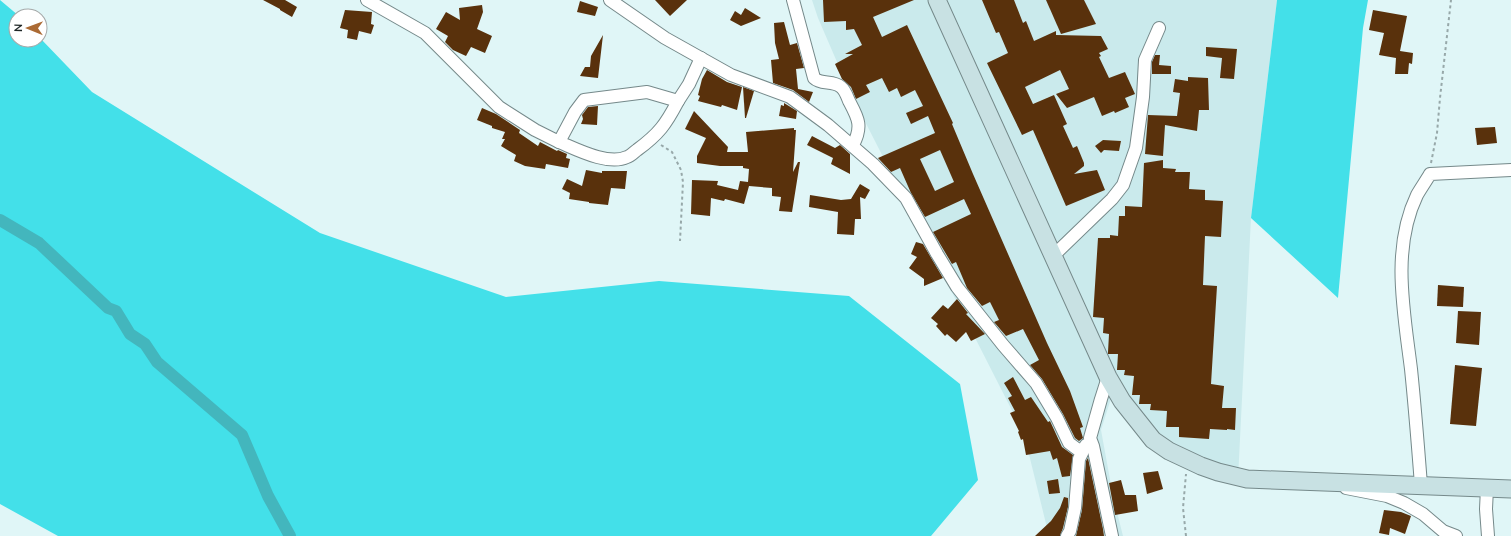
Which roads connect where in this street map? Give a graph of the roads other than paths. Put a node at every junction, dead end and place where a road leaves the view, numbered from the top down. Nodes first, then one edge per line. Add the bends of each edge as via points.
1 (367, 0) edge
2 (610, 0) edge
3 (792, 0) edge
4 (937, 0) edge
5 (1159, 28) dead end
6 (701, 58) junction
7 (678, 101) junction
8 (559, 142) junction
9 (853, 145) junction
10 (1511, 170) edge
11 (1054, 255) junction
12 (1108, 377) junction
13 (1090, 438) junction
14 (1082, 450) junction
15 (1324, 482) junction
16 (1421, 485) junction
17 (1486, 488) junction
18 (1511, 488) edge
19 (1067, 536) edge
20 (1112, 536) edge
21 (1456, 536) edge
22 (1488, 536) edge

1 - 8 street via 425,33 499,107
2 - 6 street via 665,38
3 - 9 street via 814,78 842,87 859,121 858,136
4 - 11 main road
5 - 11 street via 1145,60 1144,96 1136,148 1122,185 1112,199
6 - 7 street
6 - 9 street via 731,74 790,97
7 - 8 street via 647,92 584,100
7 - 8 street via 652,139 627,157 601,158
9 - 14 street via 906,198 957,286 1036,383 1069,444
10 - 16 street via 1430,174 1417,195 1408,221 1402,253 1402,296
11 - 12 main road
12 - 13 street
12 - 15 main road via 1122,401 1153,440 1201,466 1248,479
13 - 14 street
13 - 20 street via 1094,446
14 - 19 street via 1078,459 1075,508
15 - 16 main road
15 - 21 street via 1359,492 1387,496 1424,514 1443,530
16 - 17 main road
17 - 18 main road
17 - 22 street

